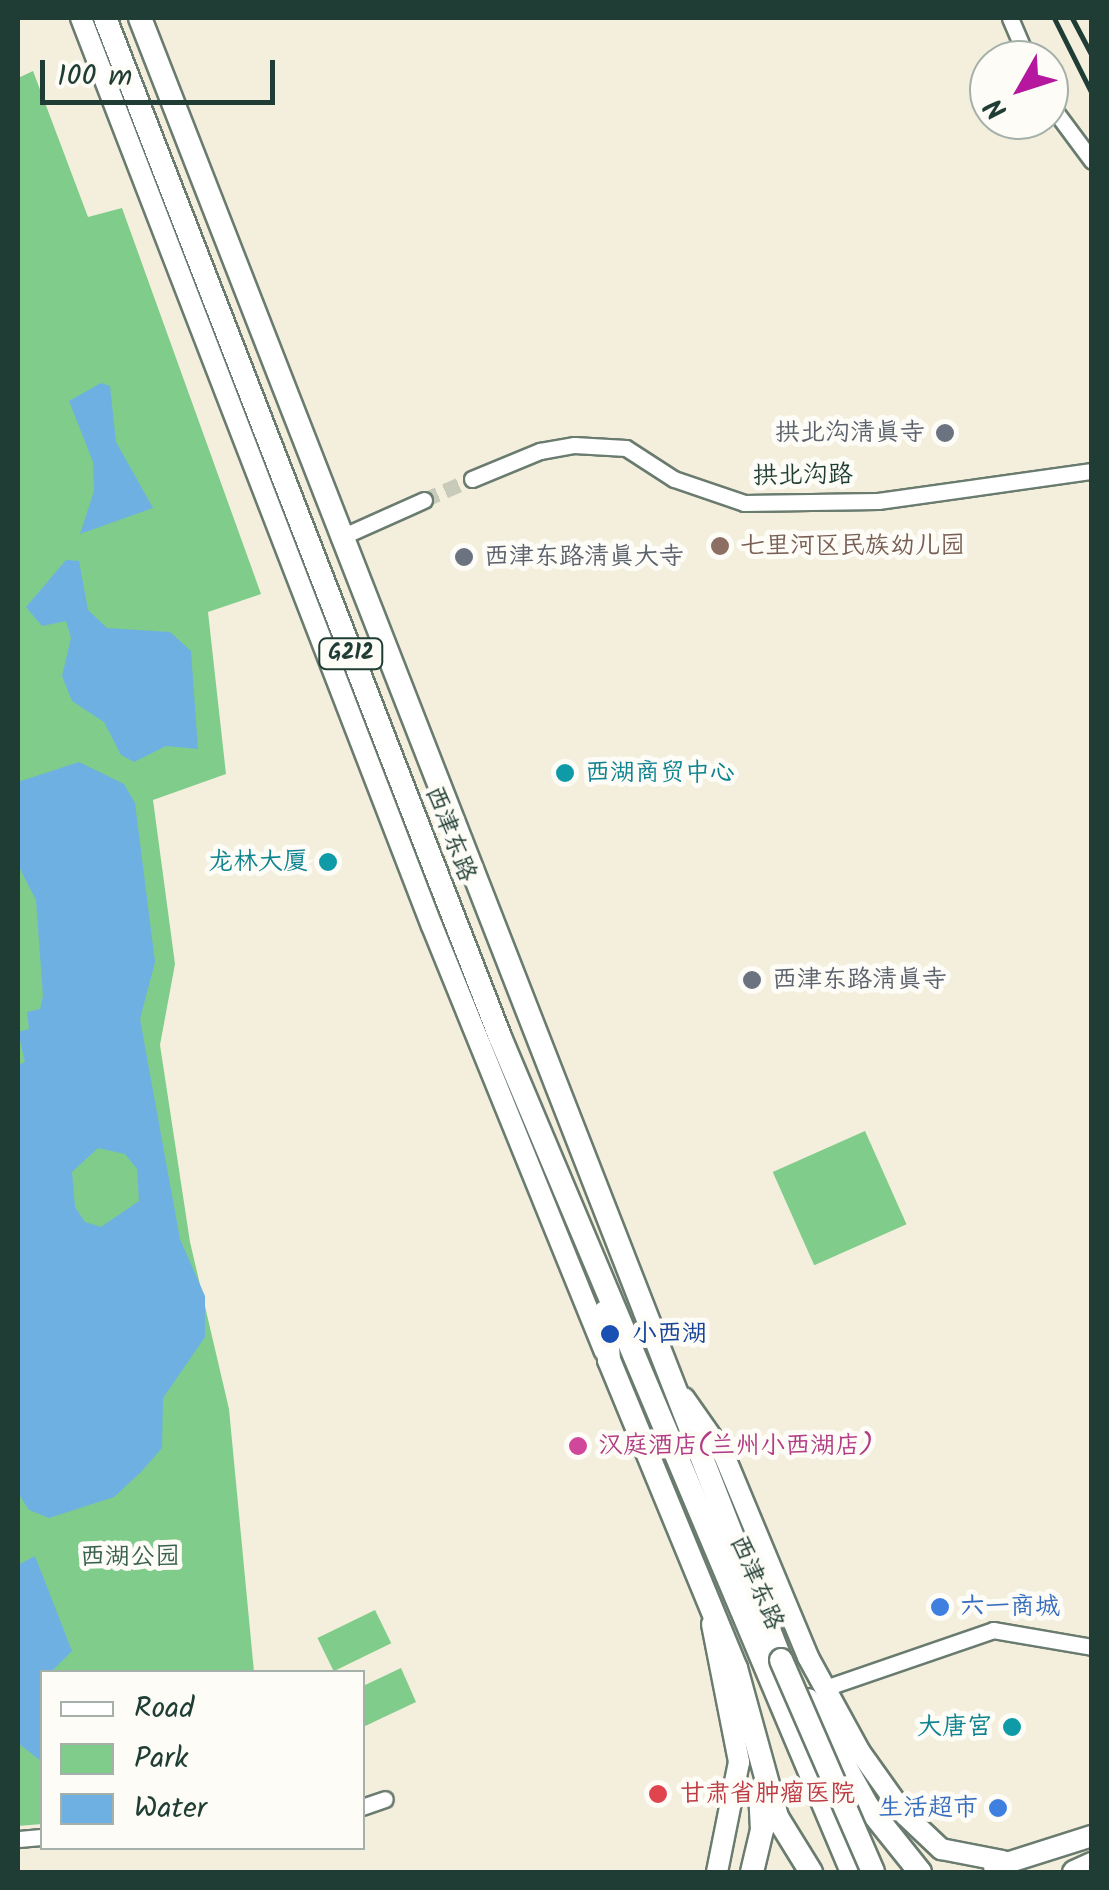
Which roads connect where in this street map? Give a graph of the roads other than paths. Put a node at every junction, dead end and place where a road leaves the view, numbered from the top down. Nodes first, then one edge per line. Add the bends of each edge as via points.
1 (81, 18) edge
2 (105, 18) edge
3 (140, 18) edge
4 (1069, 130) edge
5 (1092, 162) edge
6 (1092, 470) edge
7 (472, 479) tunnel mouth
8 (424, 500) tunnel mouth
9 (338, 538) junction
10 (603, 1288) junction
11 (609, 1360) junction
12 (671, 1380) junction
13 (729, 1527) junction
14 (710, 1612) junction
15 (1092, 1648) edge
16 (771, 1662) junction
17 (825, 1688) junction
18 (758, 1749) junction
19 (386, 1799) dead end
20 (365, 1806) edge
21 (1092, 1836) edge
22 (1092, 1864) edge
23 (995, 1867) edge
24 (717, 1872) edge
25 (752, 1872) edge
26 (811, 1872) edge
27 (852, 1872) edge
28 (873, 1872) edge
29 (920, 1872) edge
30 (1074, 1872) edge

1 - 11 street, 西津东路 via 432,926
2 - 10 main road, 西津东路 / G212
3 - 9 main road, 西津东路 / G212
4 - 5 street
6 - 7 street, 拱北沟路 via 878,500 744,503 674,479 626,448 574,445 540,451
8 - 9 street
9 - 12 main road, 西津东路 / G212
10 - 11 main road
10 - 16 main road, 西津东路
11 - 14 main road
12 - 13 main road, 西津东路 / G212
12 - 17 street, 西津东路 via 724,1455
13 - 16 main road, 西津东路
13 - 29 main road via 814,1711 868,1807
14 - 18 main road via 736,1668
14 - 24 street via 739,1762
15 - 17 street via 992,1630
16 - 27 main road
16 - 28 main road, bridge
17 - 23 street, 西津东路 via 905,1815 941,1849
18 - 25 main road via 762,1830
18 - 26 main road via 790,1846
19 - 20 street
21 - 23 street
22 - 30 main road

